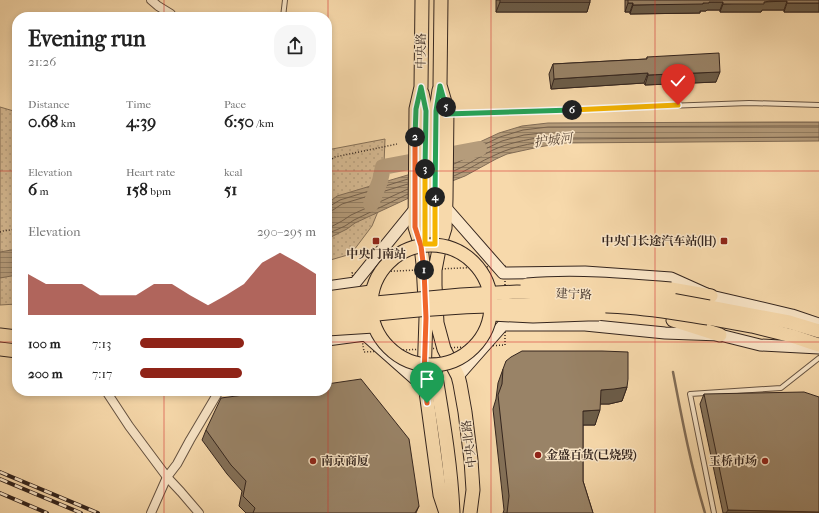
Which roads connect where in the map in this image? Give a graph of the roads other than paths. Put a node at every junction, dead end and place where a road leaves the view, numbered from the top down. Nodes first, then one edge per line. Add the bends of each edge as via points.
1 (151, 0) edge
2 (285, 0) edge
3 (422, 0) edge
4 (440, 0) edge
5 (168, 12) edge
6 (284, 12) edge
7 (440, 86) junction
8 (819, 105) edge
9 (446, 114) junction
10 (431, 136) junction
11 (446, 208) junction
12 (415, 209) junction
13 (430, 244) junction
14 (332, 286) edge
15 (489, 288) junction
16 (371, 292) junction
17 (332, 297) edge
18 (709, 307) junction
19 (332, 309) edge
20 (491, 314) junction
21 (332, 319) edge
22 (819, 324) edge
23 (374, 326) junction
24 (332, 329) edge
25 (819, 331) edge
26 (0, 335) edge
27 (720, 335) junction
28 (12, 336) edge
29 (332, 339) edge
30 (819, 345) edge
31 (819, 348) edge
32 (0, 349) edge
33 (12, 350) edge
34 (0, 356) edge
35 (12, 358) edge
36 (819, 358) edge
37 (450, 362) junction
38 (434, 365) junction
39 (458, 376) junction
40 (426, 388) junction
41 (109, 396) edge
42 (216, 396) edge
43 (167, 477) junction
44 (151, 513) edge
45 (199, 513) edge
46 (446, 513) edge
47 (452, 513) edge
48 (467, 513) edge
49 (470, 513) edge
50 (714, 513) edge

1 - 5 street
2 - 6 lane
3 - 10 main road, 中央路 via 421,87
4 - 7 main road, 中央路
7 - 9 main road, 中央路
7 - 10 main road
8 - 9 lane via 749,103
9 - 10 main road, 中央路
10 - 11 main road, 中央路 via 446,184
10 - 12 main road, 中央路 via 415,185
10 - 13 main road
11 - 18 main road via 503,273 585,272 671,278
11 - 39 main road, 中央路 via 445,228 435,270 437,323 444,349
12 - 14 main road via 355,283
12 - 40 main road, 中央路 via 415,227 424,264
13 - 15 main road, bridge via 453,248 469,257 482,271
13 - 16 main road, bridge via 406,249 390,260 378,275
15 - 18 main road, bridge via 560,284 671,289
15 - 20 main road, bridge
16 - 17 main road, bridge
16 - 23 main road, bridge via 370,309
18 - 19 main road, 建宁路, bridge via 632,296 517,292 453,295
18 - 21 main road, 建宁路, bridge via 644,308 517,304 454,307
18 - 22 main road, 建宁路 via 792,315
18 - 25 main road, 建宁路 via 789,322
18 - 30 main road, 建宁路 via 752,326
20 - 27 main road, bridge via 643,317 673,320
20 - 37 main road, bridge via 486,330 477,344
23 - 24 main road, bridge
23 - 38 main road, bridge via 384,342 398,355 415,363
26 - 28 main road
27 - 31 main road via 760,345
27 - 39 main road via 665,333 585,325 503,325
29 - 40 main road via 365,335
32 - 33 main road
34 - 35 main road
36 - 50 lane via 781,388 690,394
37 - 38 main road, bridge
37 - 48 main road
38 - 47 main road via 452,493
39 - 49 main road, 中央北路 via 471,460 473,490
40 - 46 main road via 440,495
41 - 43 street
42 - 43 street
43 - 44 street
43 - 45 street

